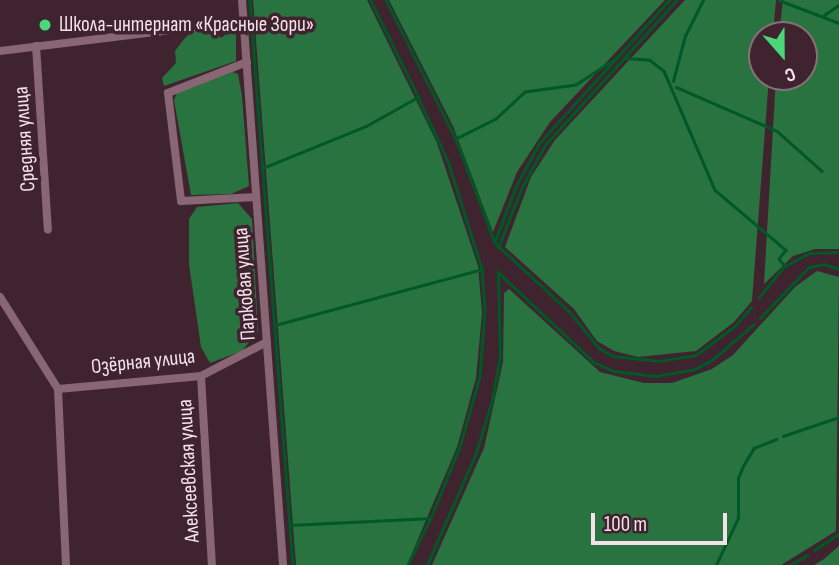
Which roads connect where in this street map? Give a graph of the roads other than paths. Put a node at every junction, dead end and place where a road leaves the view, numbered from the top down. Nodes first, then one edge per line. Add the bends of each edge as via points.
1 (242, 0) edge
2 (244, 21) junction
3 (36, 46) junction
4 (0, 51) edge
5 (247, 62) junction
6 (256, 197) junction
7 (48, 230) dead end
8 (0, 297) edge
9 (267, 342) junction
10 (201, 376) junction
11 (58, 389) junction
12 (66, 565) edge
13 (212, 565) edge
14 (283, 565) edge

1 - 2 street, Парковая улица
2 - 3 street
2 - 5 street, Парковая улица
3 - 4 street
3 - 7 street, Средняя улица
5 - 6 street, Парковая улица
5 - 6 street via 168,93 181,201
6 - 9 street, Парковая улица
8 - 11 street
9 - 10 street, Озёрная улица
9 - 14 street, Парковая улица
10 - 11 street, Озёрная улица
10 - 13 street, Алексеевская улица
11 - 12 street

